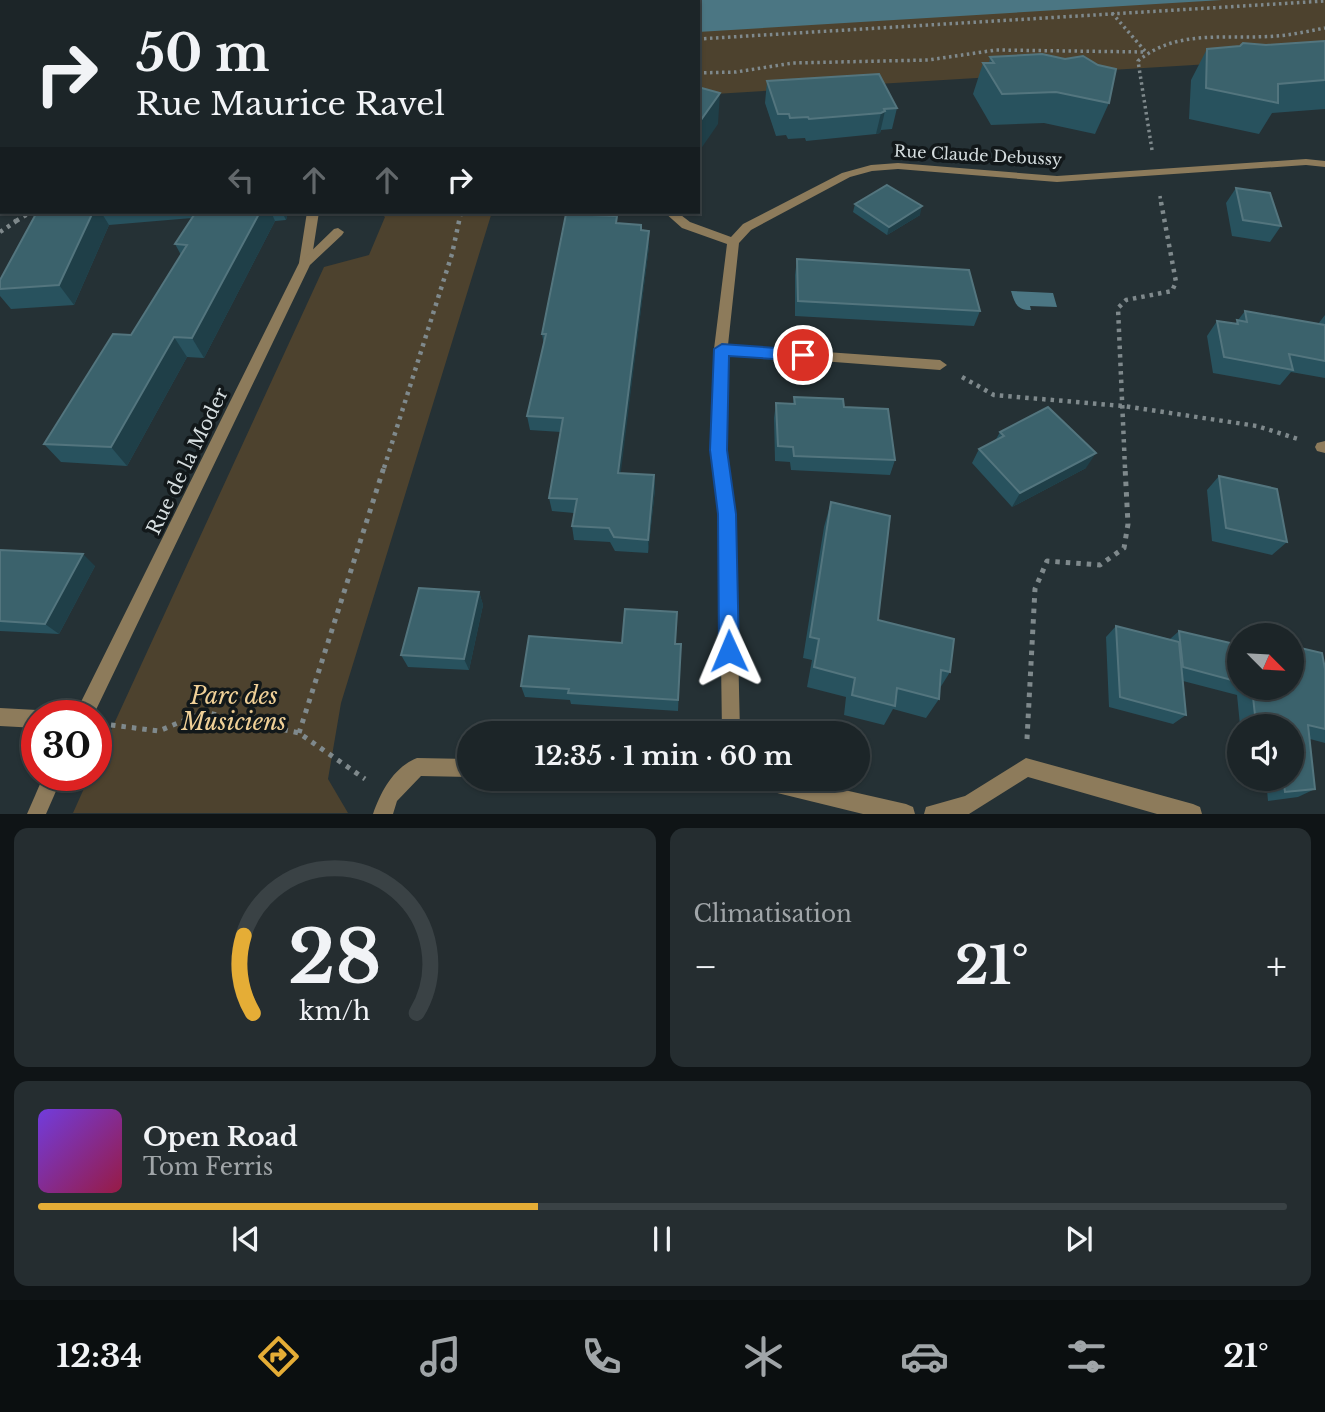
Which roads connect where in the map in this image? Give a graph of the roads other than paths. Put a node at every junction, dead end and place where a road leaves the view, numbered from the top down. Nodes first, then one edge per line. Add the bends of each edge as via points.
1 (1325, 164) edge
2 (313, 214) edge
3 (672, 214) edge
4 (338, 232) dead end
5 (733, 242) junction
6 (305, 263) junction
7 (722, 349) junction
8 (940, 365) road end
9 (91, 700) edge
10 (0, 717) edge
11 (21, 718) edge
12 (731, 721) edge
13 (457, 768) edge
14 (47, 791) edge
15 (808, 791) edge
16 (386, 804) edge
17 (36, 814) edge
18 (906, 814) edge
19 (933, 814) edge
20 (1194, 814) edge

1 - 5 street, Rue Claude Debussy via 1057,178 871,168 846,175 747,227
2 - 6 street
3 - 5 street via 686,225
4 - 6 street, Rue de la Moder
5 - 7 street
6 - 9 street, Rue de la Moder
7 - 8 street
7 - 12 street via 719,450 727,514
10 - 11 street
13 - 16 street via 417,767
14 - 17 street
15 - 18 street
19 - 20 street via 969,804 1026,767

